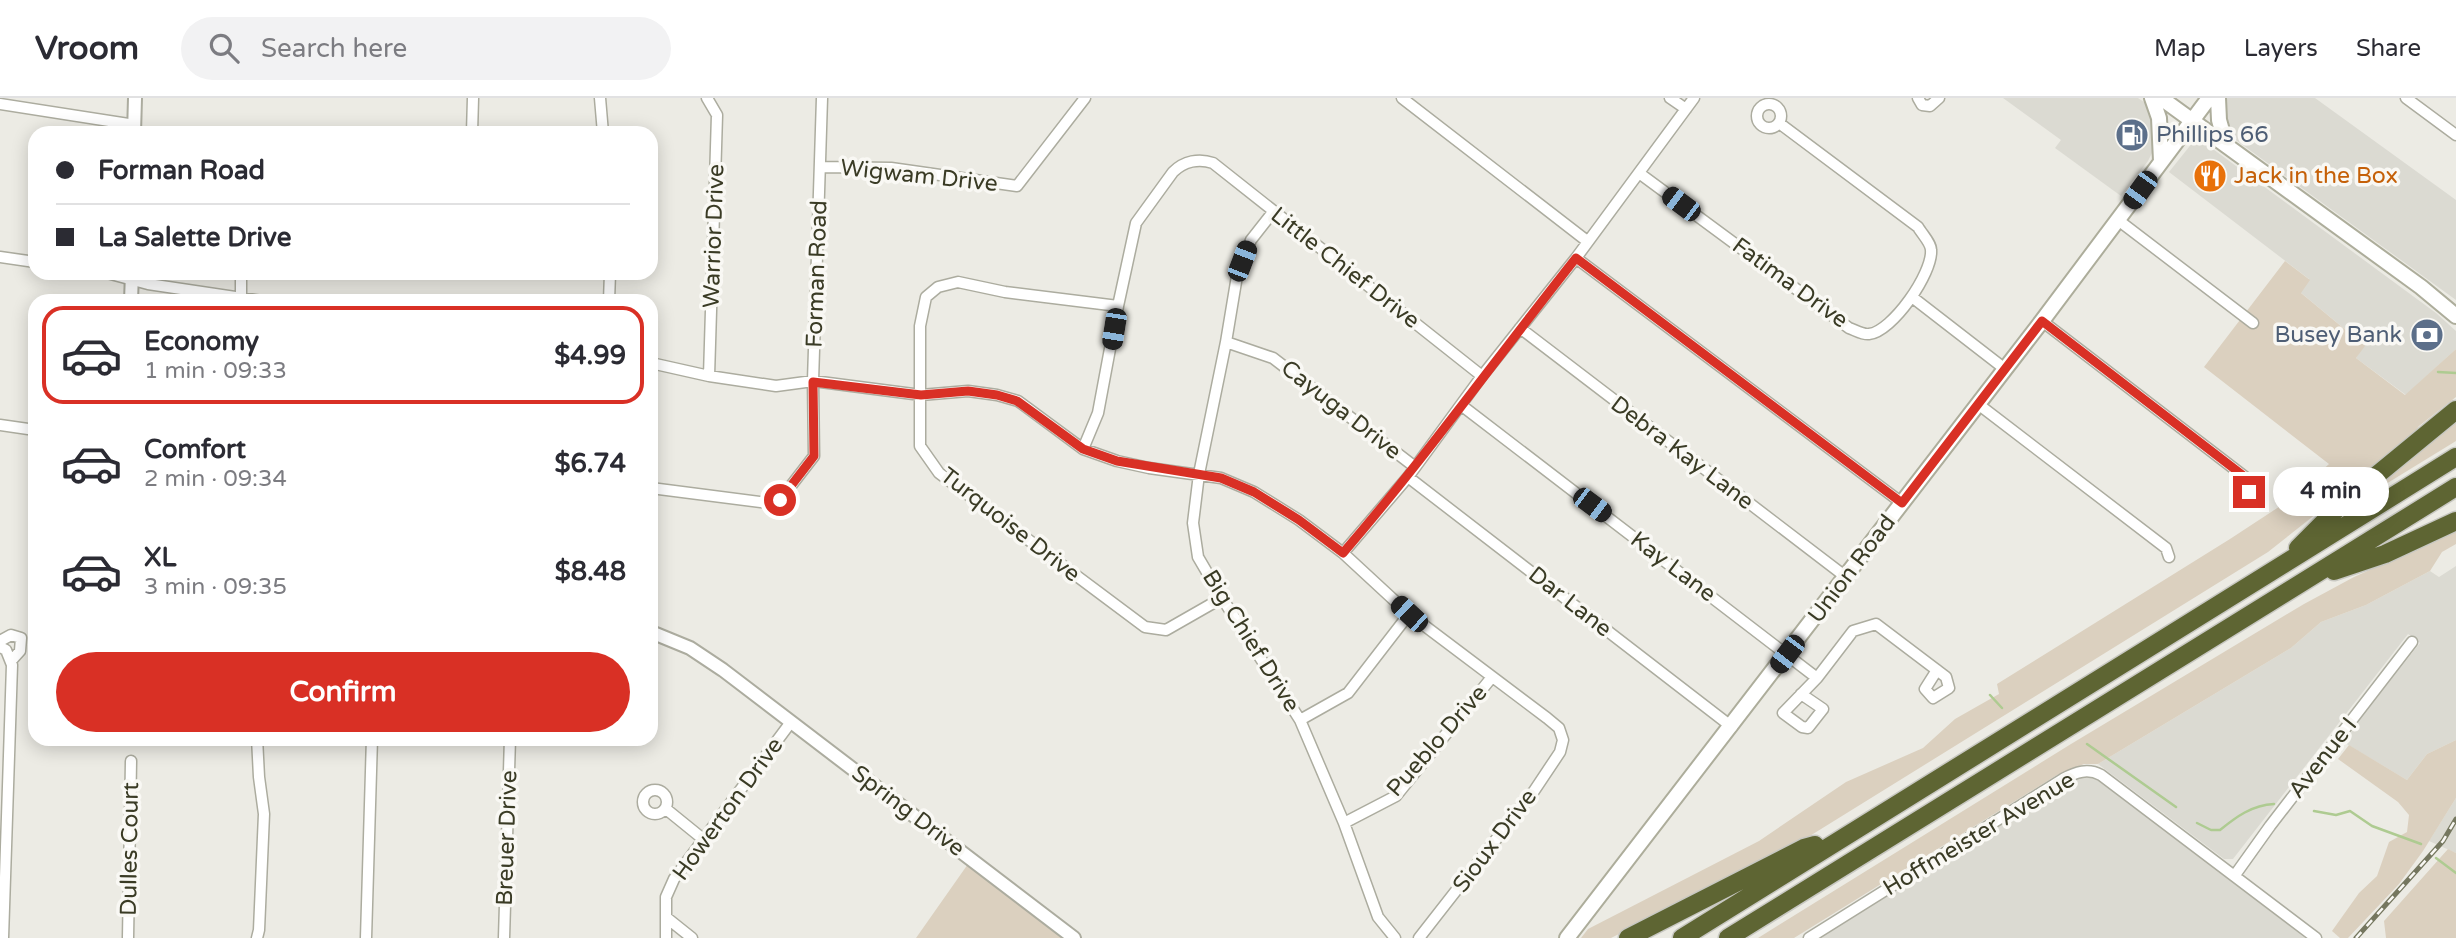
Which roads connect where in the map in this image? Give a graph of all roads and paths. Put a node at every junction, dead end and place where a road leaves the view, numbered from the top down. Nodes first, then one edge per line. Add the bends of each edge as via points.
1 (135, 98) edge
2 (473, 98) edge
3 (600, 98) edge
4 (707, 98) edge
5 (822, 98) edge
6 (1085, 98) edge
7 (1402, 98) edge
8 (1670, 98) edge
9 (1694, 98) edge
10 (1918, 98) edge
11 (1939, 98) edge
12 (2152, 98) edge
13 (2161, 98) edge
14 (2209, 98) edge
15 (2218, 98) edge
16 (2406, 98) edge
17 (0, 104) edge
18 (1686, 109) junction
19 (2193, 121) junction
20 (1779, 124) dead end
21 (118, 126) edge
22 (134, 126) edge
23 (472, 126) edge
24 (602, 126) edge
25 (2456, 135) edge
26 (2226, 145) junction
27 (2161, 162) junction
28 (821, 167) junction
29 (1639, 173) junction
30 (1273, 212) junction
31 (2118, 220) junction
32 (1587, 241) junction
33 (0, 257) edge
34 (1576, 258) junction
35 (28, 261) edge
36 (140, 280) edge
37 (210, 294) edge
38 (1912, 297) junction
39 (1118, 306) junction
40 (2454, 312) edge
41 (2042, 321) junction
42 (2253, 323) dead end
43 (1520, 328) junction
44 (1226, 342) junction
45 (658, 365) edge
46 (2005, 369) junction
47 (709, 376) junction
48 (1482, 376) junction
49 (813, 382) junction
50 (921, 395) junction
51 (1978, 404) junction
52 (1461, 405) junction
53 (2456, 410) edge
54 (0, 425) edge
55 (28, 429) edge
56 (1083, 449) junction
57 (2456, 457) edge
58 (1415, 467) junction
59 (1199, 474) junction
60 (1408, 477) junction
61 (2456, 487) edge
62 (658, 489) edge
63 (2249, 492) dead end
64 (1902, 503) junction
65 (2456, 522) edge
66 (1343, 553) junction
67 (2169, 557) dead end
68 (2279, 568) junction
69 (1846, 577) junction
70 (2301, 583) junction
71 (1222, 598) junction
72 (1409, 614) junction
73 (658, 635) edge
74 (2413, 642) dead end
75 (2, 646) edge
76 (1787, 654) junction
77 (11, 661) junction
78 (1937, 670) dead end
79 (1492, 677) junction
80 (1817, 678) junction
81 (1801, 694) dead end
82 (1300, 720) junction
83 (792, 722) junction
84 (1732, 727) junction
85 (257, 746) edge
86 (372, 746) edge
87 (510, 746) edge
88 (131, 761) dead end
89 (666, 809) dead end
90 (1344, 823) junction
91 (703, 839) junction
92 (1836, 841) junction
93 (2235, 875) junction
94 (667, 918) junction
95 (3, 938) edge
96 (128, 938) edge
97 (257, 938) edge
98 (366, 938) edge
99 (504, 938) edge
100 (666, 938) edge
101 (692, 938) edge
102 (1074, 938) edge
103 (1395, 938) edge
104 (1419, 938) edge
105 (1567, 938) edge
106 (1628, 938) edge
107 (1682, 938) edge
108 (1728, 938) edge
109 (1809, 938) edge
110 (2316, 938) edge

1 - 22 street
2 - 23 street
3 - 24 street
4 - 47 street, Warrior Drive via 717,115
5 - 28 street, Forman Road
6 - 28 street, Wigwam Drive via 1017,186 891,168
7 - 32 street
8 - 18 street
9 - 18 street
10 - 11 street via 1930,107
12 - 27 main road
13 - 19 main road
14 - 19 main road, Union Road
15 - 26 main road
16 - 25 street
17 - 21 street
18 - 29 street
19 - 26 main road
19 - 27 main road, Union Road
20 - 38 street via 1918,227 1931,256
26 - 40 main road
27 - 31 main road, Union Road
28 - 49 street, Forman Road
29 - 32 street
29 - 38 street, Fatima Drive via 1849,328 1867,335 1877,332
30 - 39 street, Little Chief Drive via 1213,163 1193,160 1178,167 1136,223
30 - 44 street, Big Chief Drive via 1251,240 1237,276
30 - 48 street, Little Chief Drive
31 - 41 main road, Union Road
31 - 42 street
32 - 34 street
33 - 35 street
34 - 43 street
34 - 64 street
36 - 37 street
38 - 46 street
39 - 50 street, Turquoise Drive via 958,282 938,287 926,297 922,310
39 - 56 street via 1098,412
41 - 46 main road, Union Road
41 - 63 street via 2245,477
43 - 48 street
43 - 69 street, Debra Kay Lane
44 - 58 street, Cayuga Drive via 1273,358
44 - 59 street, Big Chief Drive
45 - 47 street
46 - 51 main road, Union Road
47 - 49 street via 776,386
48 - 52 street
49 - 50 street
49 - 62 street, Forman Road via 814,456 780,500 768,503
50 - 56 street via 968,391 1017,401
50 - 71 street, Turquoise Drive via 920,446 939,473 1145,627 1166,630
51 - 64 main road, Union Road
51 - 67 street via 2166,548
52 - 58 street
52 - 76 street, Kay Lane
53 - 68 highway via 2344,502
54 - 55 street
56 - 59 street via 1128,464
57 - 68 highway
58 - 60 street
59 - 66 street via 1254,492
59 - 71 street, Big Chief Drive via 1193,523 1199,557
60 - 66 street
60 - 84 street, Dar Lane
61 - 70 highway
64 - 69 main road, Union Road
65 - 70 highway via 2385,554
66 - 72 street
68 - 92 highway
69 - 76 main road, Union Road
70 - 108 highway
71 - 82 street, Big Chief Drive
72 - 79 street
72 - 82 street via 1348,693
73 - 83 street, Spring Drive via 690,648
74 - 93 street, Avenue I
75 - 77 street
75 - 77 street via 11,635 20,638 20,651
76 - 80 street, Kay Lane
76 - 84 main road, Union Road
77 - 95 street
78 - 80 street via 1876,624 1853,631
79 - 90 street, Pueblo Drive via 1396,796
79 - 104 street, Sioux Drive via 1559,728 1560,752
80 - 81 street
82 - 90 street, Big Chief Drive
83 - 91 street, Howerton Drive
83 - 102 street, Spring Drive
84 - 105 main road, Union Road
85 - 97 street via 264,814
86 - 98 street
87 - 99 street, Breuer Drive
88 - 96 street, Dulles Court
89 - 91 street
90 - 103 street, Big Chief Drive via 1378,917
91 - 94 street, Howerton Drive via 674,879 666,897
92 - 106 highway via 1804,848
92 - 107 highway
93 - 109 street, Hoffmeister Avenue via 2101,775 2086,771 2063,779
93 - 110 street, Hoffmeister Avenue
94 - 100 street, Howerton Drive
94 - 101 street

